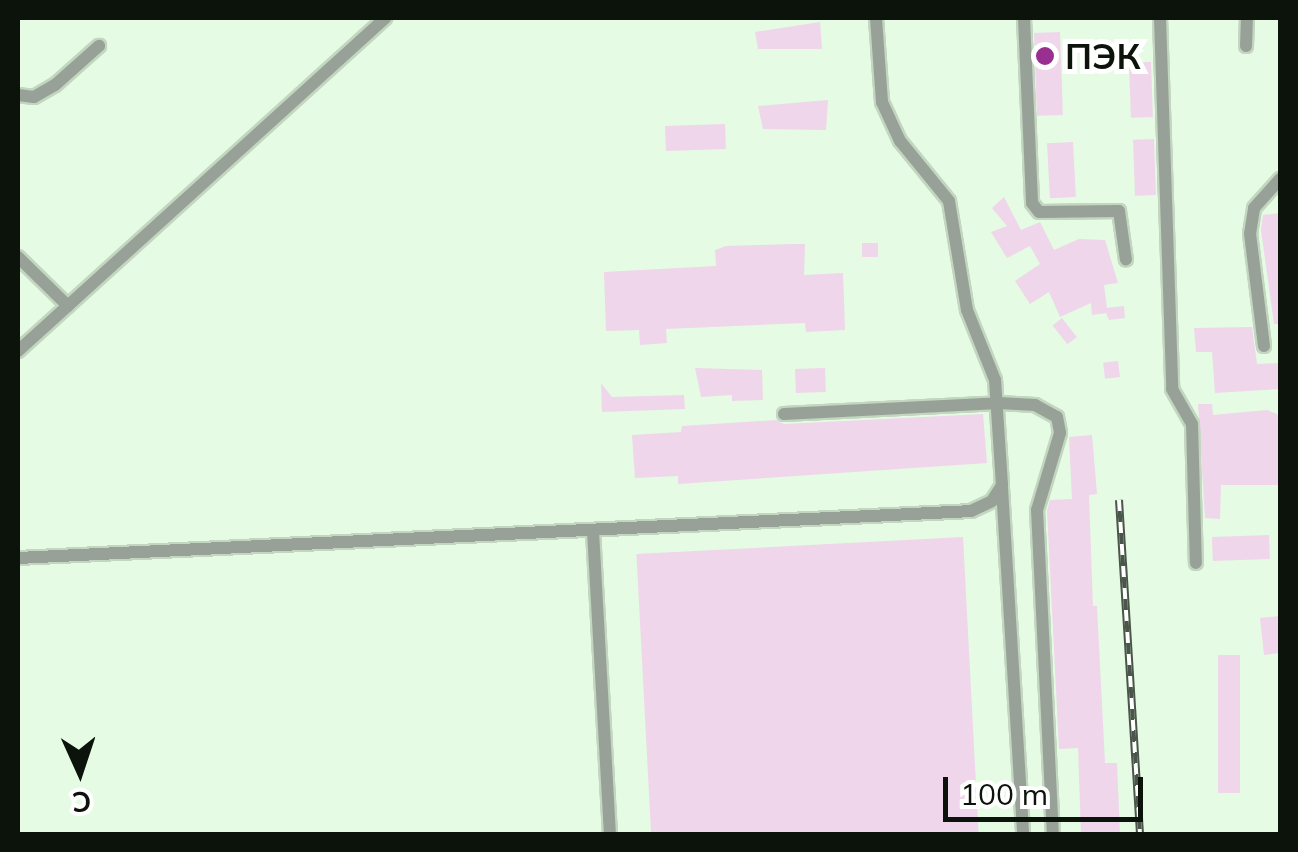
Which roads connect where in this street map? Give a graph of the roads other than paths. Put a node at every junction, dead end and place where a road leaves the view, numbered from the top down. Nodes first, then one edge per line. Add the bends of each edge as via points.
1 (385, 18) edge
2 (876, 18) edge
3 (1024, 18) edge
4 (1160, 18) edge
5 (1247, 18) edge
6 (99, 46) dead end
7 (1246, 46) dead end
8 (18, 96) edge
9 (1280, 179) edge
10 (18, 257) edge
11 (1126, 260) dead end
12 (68, 306) junction
13 (1264, 346) dead end
14 (18, 352) edge
15 (999, 402) junction
16 (784, 414) dead end
17 (1002, 485) junction
18 (594, 530) junction
19 (18, 558) edge
20 (1196, 563) dead end
21 (610, 834) edge
22 (1023, 834) edge
23 (1053, 834) edge

1 - 12 street
2 - 15 street via 882,102 900,141 949,201 968,310
3 - 11 street via 1032,203 1040,212 1119,211
4 - 20 street via 1172,388 1192,424
5 - 7 street
6 - 8 street via 55,85
9 - 13 street via 1254,208 1250,234
10 - 12 street
12 - 14 street
15 - 16 street
15 - 17 street
15 - 23 street via 1035,405 1058,418 1060,427 1037,510
17 - 18 street via 992,501 971,512
17 - 22 street
18 - 19 street
18 - 21 street

